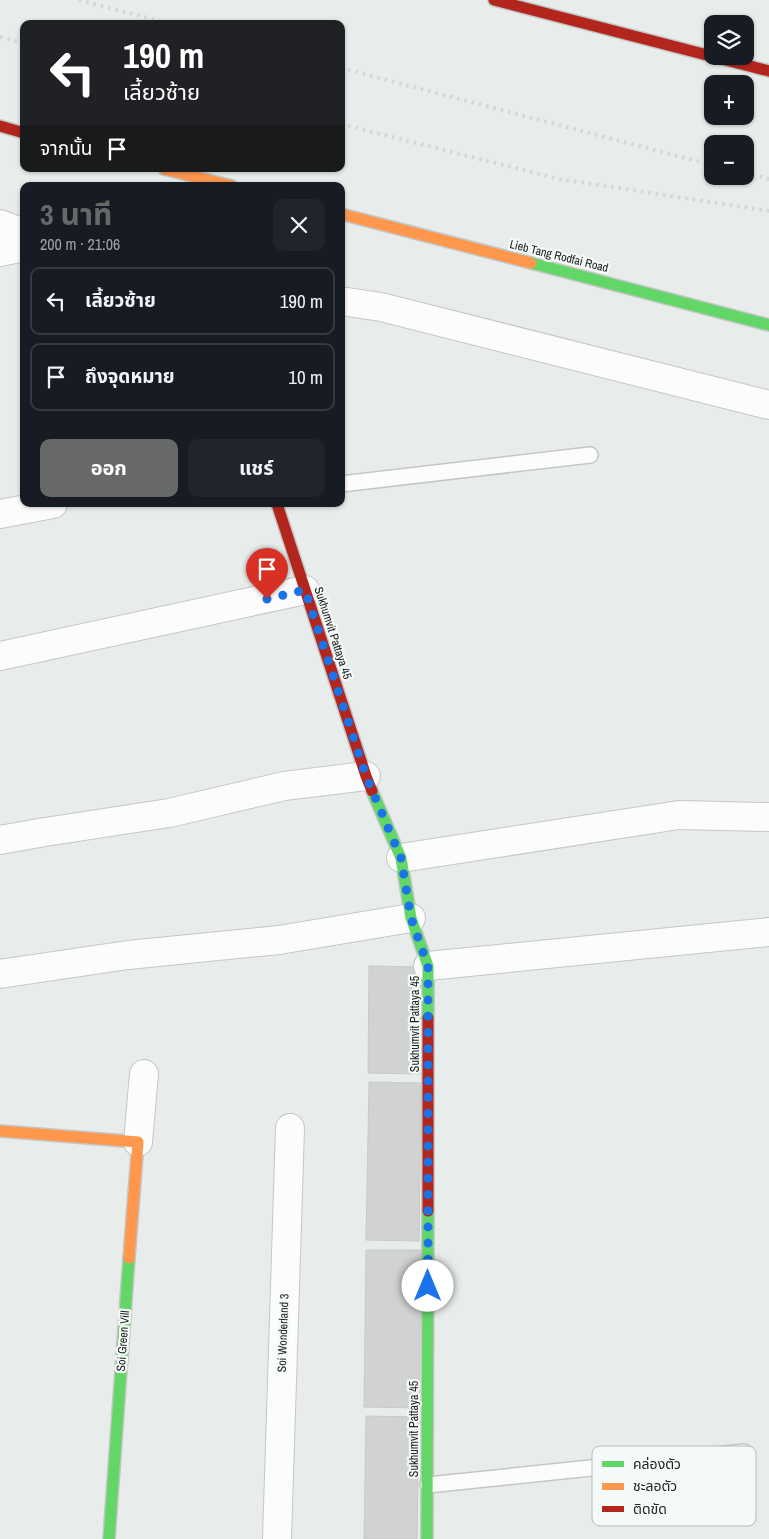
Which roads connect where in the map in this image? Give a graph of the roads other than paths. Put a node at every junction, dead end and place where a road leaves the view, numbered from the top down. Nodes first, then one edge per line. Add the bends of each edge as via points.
1 (494, 0) edge
2 (769, 71) edge
3 (0, 126) edge
4 (20, 131) edge
5 (176, 172) edge
6 (216, 182) edge
7 (345, 215) edge
8 (13, 232) edge
9 (0, 252) edge
10 (345, 302) edge
11 (769, 325) edge
12 (769, 405) edge
13 (590, 455) dead end
14 (345, 484) edge
15 (37, 507) edge
16 (278, 507) edge
17 (0, 514) edge
18 (305, 590) junction
19 (0, 656) edge
20 (366, 776) junction
21 (769, 817) edge
22 (0, 840) edge
23 (401, 858) junction
24 (411, 918) junction
25 (769, 932) edge
26 (428, 966) junction
27 (0, 974) edge
28 (144, 1074) dead end
29 (290, 1128) dead end
30 (0, 1131) edge
31 (138, 1142) junction
32 (592, 1468) edge
33 (428, 1485) junction
34 (108, 1539) edge
35 (277, 1539) edge
36 (427, 1539) edge

1 - 2 street
3 - 4 street
5 - 6 street
7 - 11 street, Lieb Tang Rodfai Road
8 - 9 street
10 - 12 street via 391,310
13 - 14 lane
15 - 17 street
16 - 18 street, Sukhumvit Pattaya 45
18 - 19 street
18 - 20 street, Sukhumvit Pattaya 45
20 - 22 street via 284,786 169,813
20 - 23 street, Sukhumvit Pattaya 45
21 - 23 street via 678,815
23 - 24 street, Sukhumvit Pattaya 45
24 - 26 street, Sukhumvit Pattaya 45
24 - 27 street via 279,940
25 - 26 street
26 - 33 street, Sukhumvit Pattaya 45
28 - 31 street, Soi Green Vill
29 - 35 street, Soi Wonderland 3
30 - 31 street
31 - 34 street, Soi Green Vill
32 - 33 lane
33 - 36 street, Sukhumvit Pattaya 45

